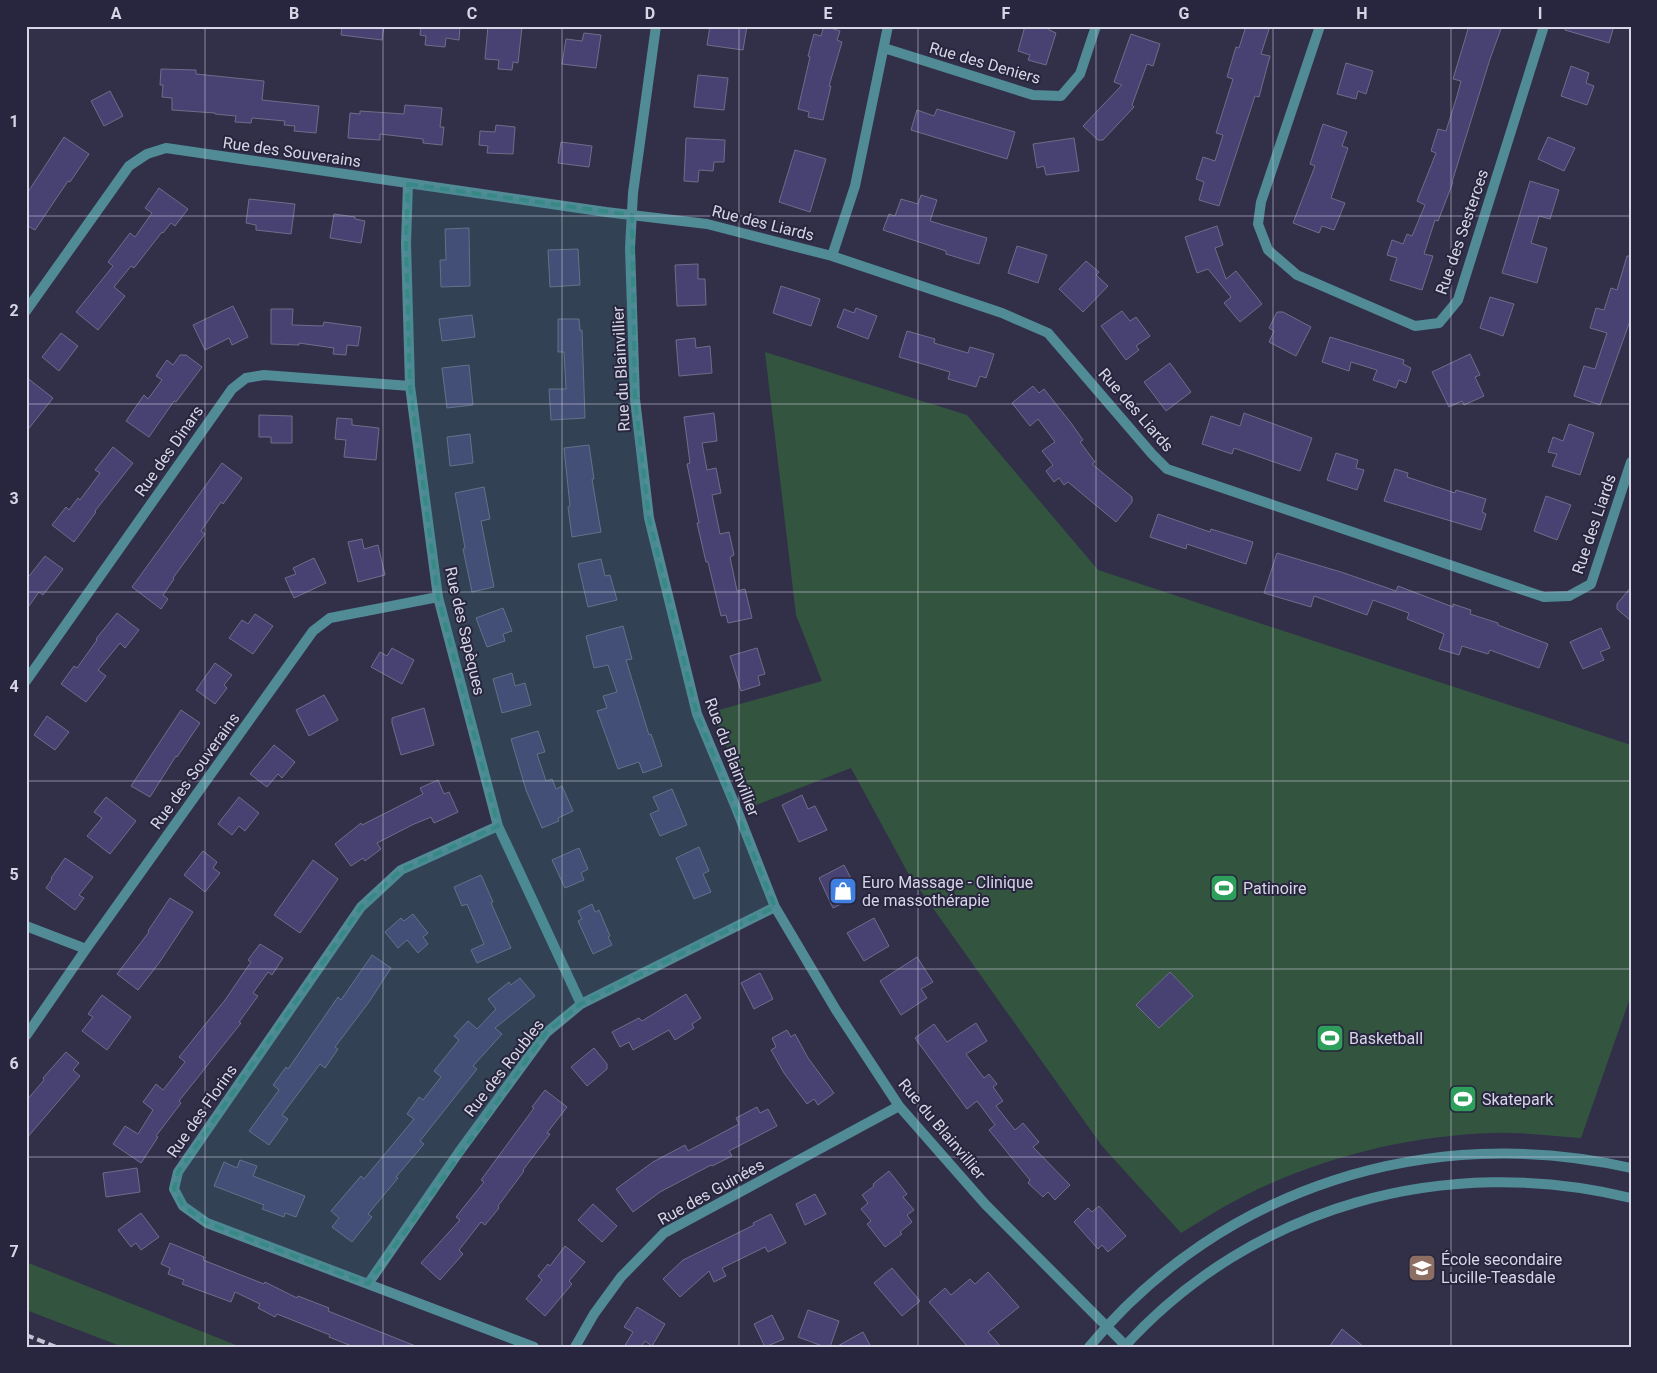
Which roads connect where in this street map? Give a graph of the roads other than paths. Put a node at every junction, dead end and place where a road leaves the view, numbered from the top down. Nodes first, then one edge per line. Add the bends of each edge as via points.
1 (656, 26) edge
2 (888, 26) edge
3 (1096, 26) edge
4 (1320, 26) edge
5 (1544, 26) edge
6 (884, 48) junction
7 (408, 184) junction
8 (632, 215) junction
9 (832, 256) junction
10 (26, 311) edge
11 (410, 386) junction
12 (1631, 462) edge
13 (438, 597) junction
14 (26, 681) edge
15 (498, 826) junction
16 (775, 907) junction
17 (26, 926) edge
18 (86, 949) junction
19 (581, 1004) junction
20 (26, 1036) edge
21 (899, 1106) junction
22 (1631, 1168) edge
23 (1631, 1198) edge
24 (368, 1284) junction
25 (1106, 1327) junction
26 (1124, 1346) edge
27 (534, 1347) edge
28 (575, 1347) edge
29 (1089, 1347) edge

1 - 8 street, Rue du Blainvillier
2 - 6 street
3 - 6 street, Rue des Deniers via 1080,74 1062,96 1033,95
4 - 5 street, Rue des Sesterces via 1261,202 1258,224 1268,250 1297,275 1415,326 1439,323 1458,300
6 - 9 street via 855,186
7 - 8 street, Rue des Souverains
7 - 10 street, Rue des Souverains via 166,148 147,154 129,166
7 - 11 street, Rue des Sapèques via 406,244
8 - 9 street, Rue des Liards via 707,224
8 - 16 street, Rue du Blainvillier via 630,248 635,399 649,518 697,714
9 - 12 street, Rue des Liards via 1002,313 1048,333 1167,469 1544,597 1569,596 1591,584
11 - 13 street, Rue des Sapèques
11 - 14 street, Rue des Dinars via 264,374 246,378 232,389
13 - 15 street, Rue des Sapèques
13 - 18 street, Rue des Souverains via 330,618 313,631
15 - 19 street, Rue des Sapèques
15 - 24 street, Rue des Florins via 401,870 361,908 178,1172 174,1189 183,1206 207,1223
16 - 19 street, Rue des Roubles
16 - 21 street, Rue du Blainvillier via 836,1010
17 - 18 street
18 - 20 street, Rue des Souverains
19 - 24 street, Rue des Roubles via 546,1034
21 - 25 street, Rue du Blainvillier via 985,1204
21 - 28 street, Rue des Guinées via 664,1234 621,1277
22 - 25 street via 1557,1156 1482,1153 1419,1159 1354,1174 1274,1204 1210,1239 1145,1288
23 - 26 street via 1587,1188 1496,1181 1414,1188 1353,1202 1300,1222 1236,1255 1180,1294
24 - 27 street, Rue des Florins
25 - 26 street, Rue du Blainvillier
25 - 29 street

